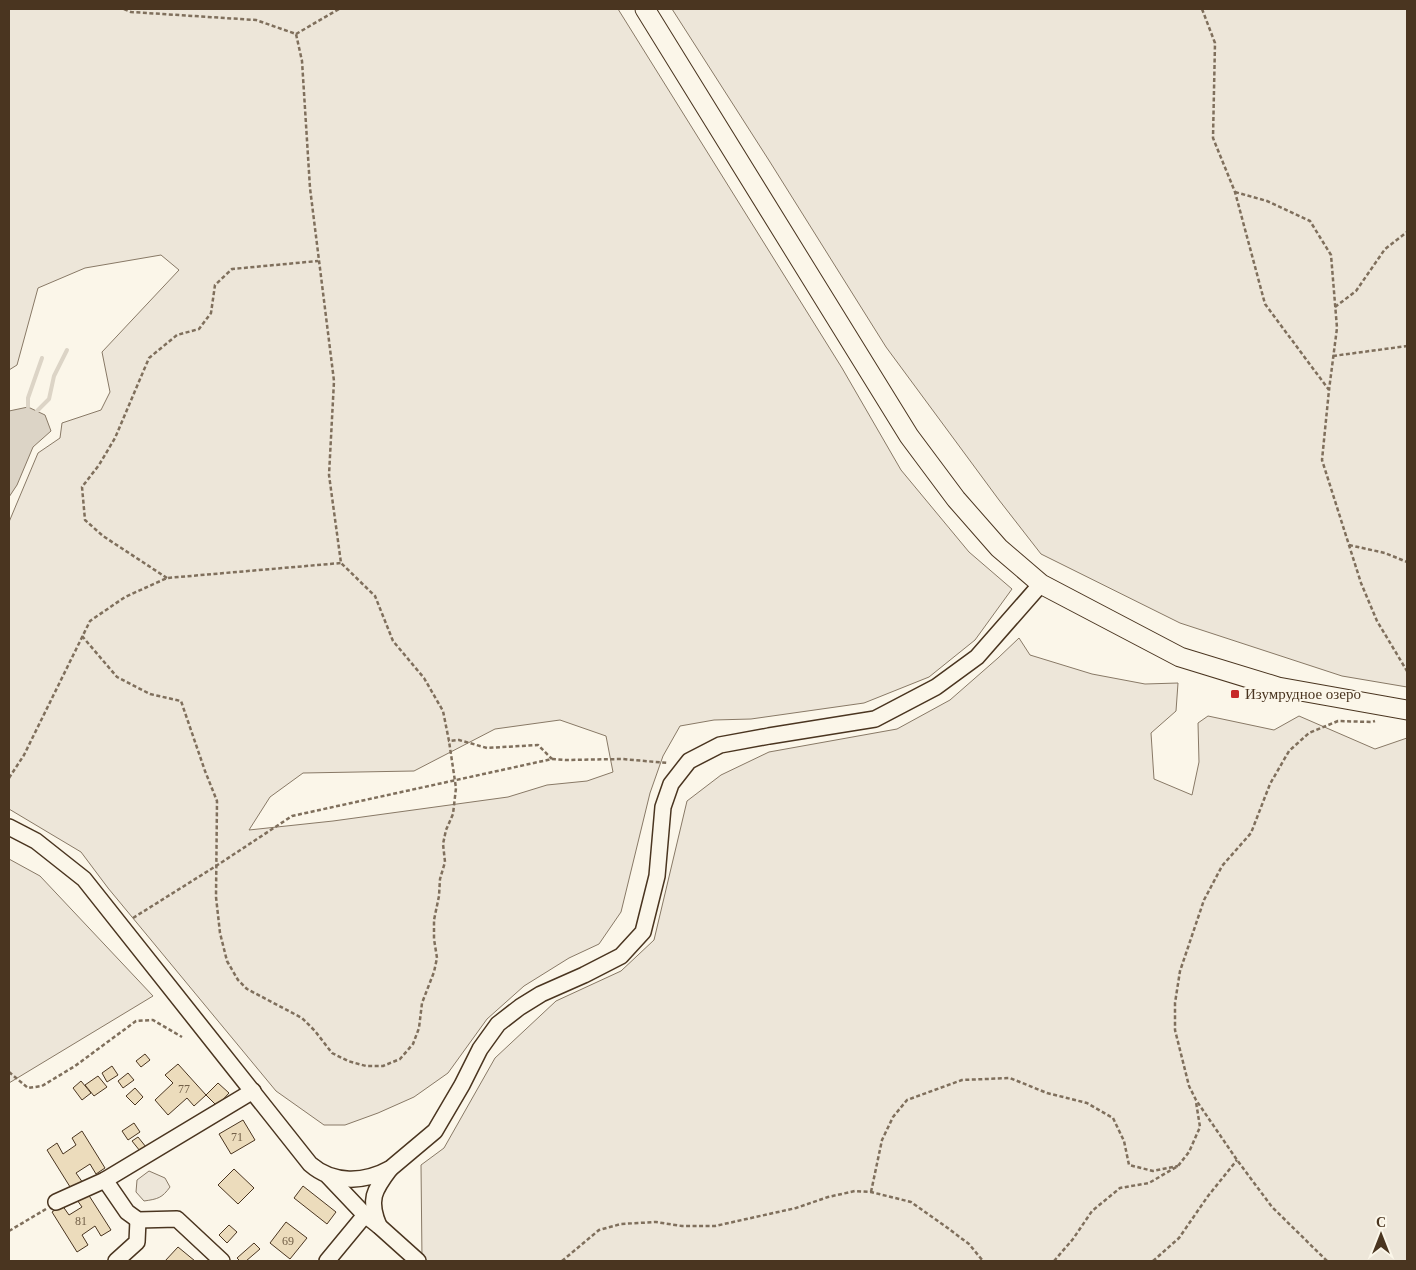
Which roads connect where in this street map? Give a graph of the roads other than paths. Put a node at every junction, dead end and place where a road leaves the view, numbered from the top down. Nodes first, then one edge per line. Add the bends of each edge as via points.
1 (644, 9) edge
2 (1041, 584) junction
3 (1402, 709) edge
4 (9, 827) edge
5 (253, 1091) junction
6 (391, 1168) junction
7 (328, 1176) junction
8 (105, 1180) junction
9 (56, 1202) road end
10 (365, 1215) junction
11 (138, 1220) junction
12 (379, 1226) junction
13 (116, 1261) edge
14 (222, 1261) edge
15 (326, 1261) edge
16 (418, 1261) edge

1 - 2 main road via 909,436 956,499 999,548
2 - 3 main road via 1180,658 1278,687
2 - 6 street via 977,656 936,687 875,719 720,745 689,761 671,784 664,807 658,876 642,932 621,956 541,994 498,1024 480,1049 435,1131
4 - 5 street via 36,841 84,879
5 - 7 street via 310,1164
5 - 8 street
6 - 7 street via 366,1178
6 - 12 street via 374,1193 374,1214
7 - 10 street
8 - 9 street
8 - 11 street via 127,1212
10 - 12 street
10 - 15 street
11 - 13 street via 137,1242
11 - 14 street via 177,1219
12 - 16 street

